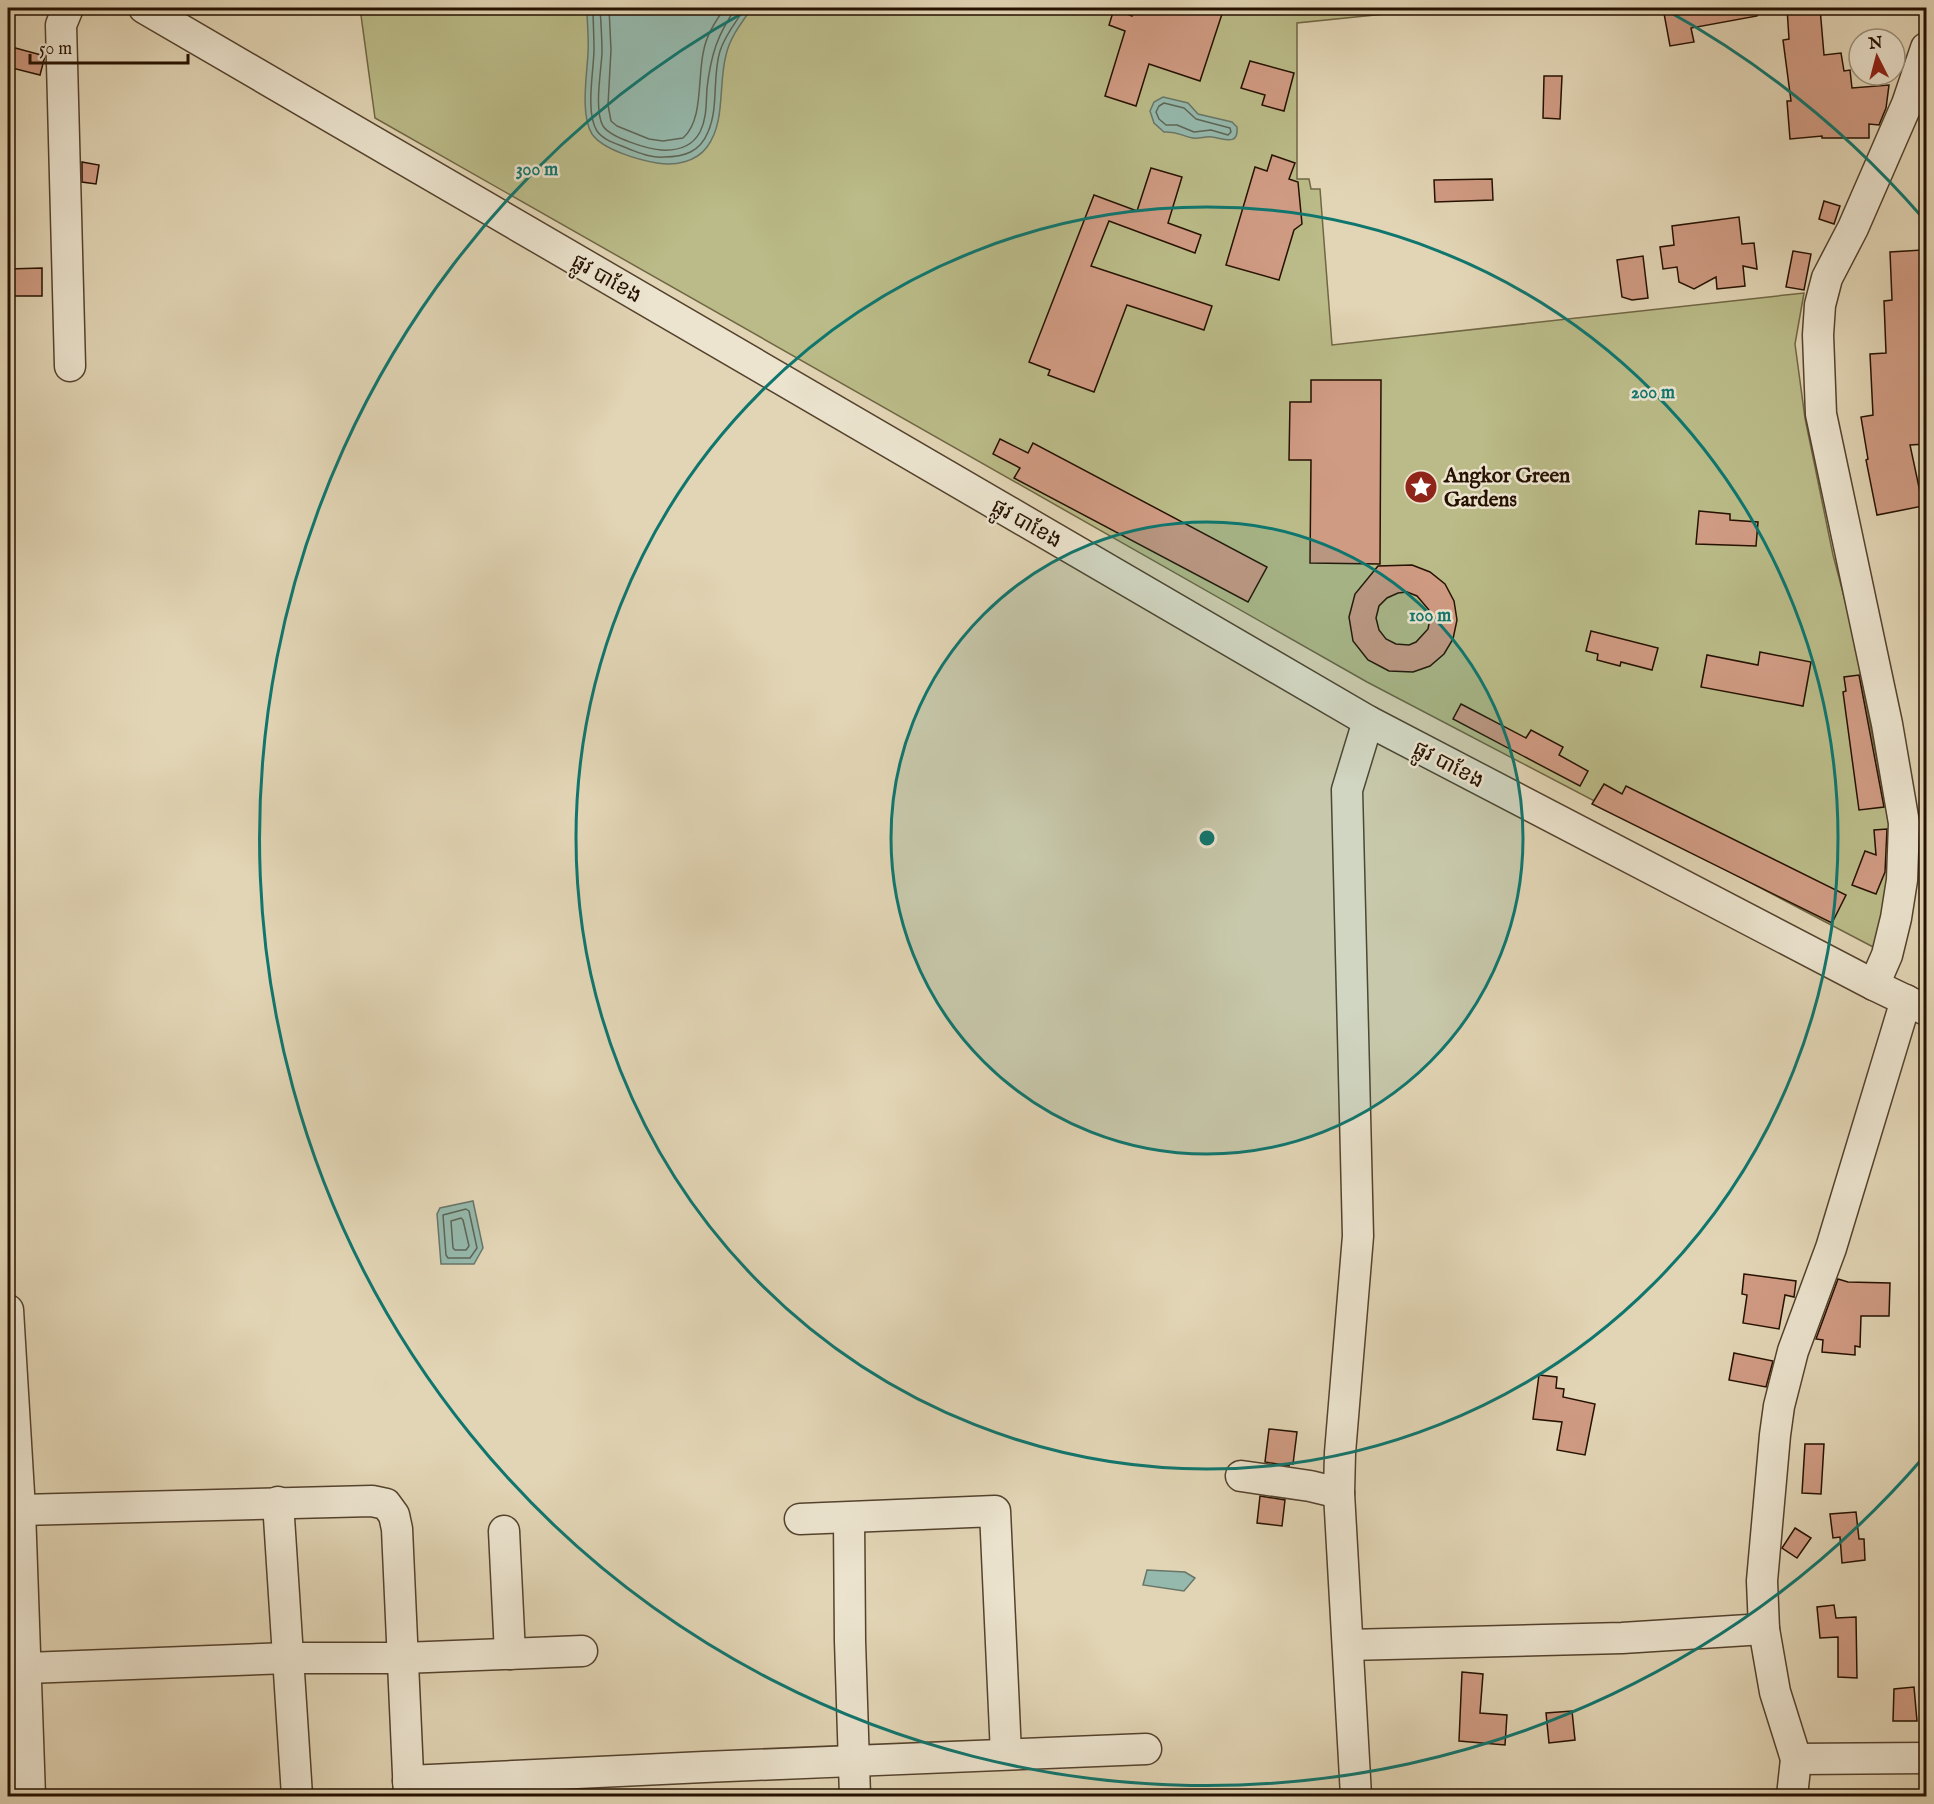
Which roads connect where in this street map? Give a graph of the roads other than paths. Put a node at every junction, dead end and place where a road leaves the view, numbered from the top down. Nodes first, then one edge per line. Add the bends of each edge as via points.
1 (68, 8) edge
2 (144, 8) edge
3 (1926, 48) edge
4 (70, 366) dead end
5 (1368, 721) junction
6 (1874, 985) junction
7 (1916, 1005) edge
8 (8, 1310) edge
9 (1241, 1476) dead end
10 (1339, 1493) junction
11 (278, 1502) junction
12 (20, 1510) junction
13 (800, 1519) dead end
14 (849, 1519) junction
15 (504, 1531) dead end
16 (1764, 1629) junction
17 (1348, 1645) junction
18 (582, 1651) dead end
19 (510, 1654) junction
20 (289, 1658) junction
21 (404, 1658) junction
22 (27, 1668) junction
23 (1146, 1749) dead end
24 (1006, 1754) junction
25 (1926, 1758) edge
26 (1796, 1759) junction
27 (852, 1760) junction
28 (408, 1789) edge
29 (30, 1797) edge
30 (297, 1797) edge
31 (855, 1797) edge
32 (1356, 1797) edge
33 (1792, 1797) edge

1 - 4 street via 61,25
2 - 5 street, ផ្លូវ បាខែង
3 - 6 street via 1907,104 1827,278 1818,335 1821,414 1887,724 1904,823 1896,918
5 - 6 street, ផ្លូវ បាខែង
5 - 10 street via 1347,790 1358,1236
6 - 7 street, ផ្លូវ បាខែង
7 - 16 street via 1793,1352 1779,1406 1762,1581
8 - 12 street
9 - 10 street
10 - 17 street
11 - 12 street
11 - 20 street
11 - 21 street via 372,1501 391,1509 397,1529
12 - 22 street
13 - 14 street
14 - 24 street via 995,1511
14 - 27 street
15 - 19 street
16 - 17 street via 1622,1638
16 - 26 street via 1775,1692
17 - 32 street
18 - 19 street
19 - 21 street
20 - 21 street
20 - 22 street
20 - 30 street
21 - 28 street
22 - 29 street
23 - 24 street
24 - 27 street
25 - 26 street
26 - 33 street
27 - 28 street
27 - 31 street

